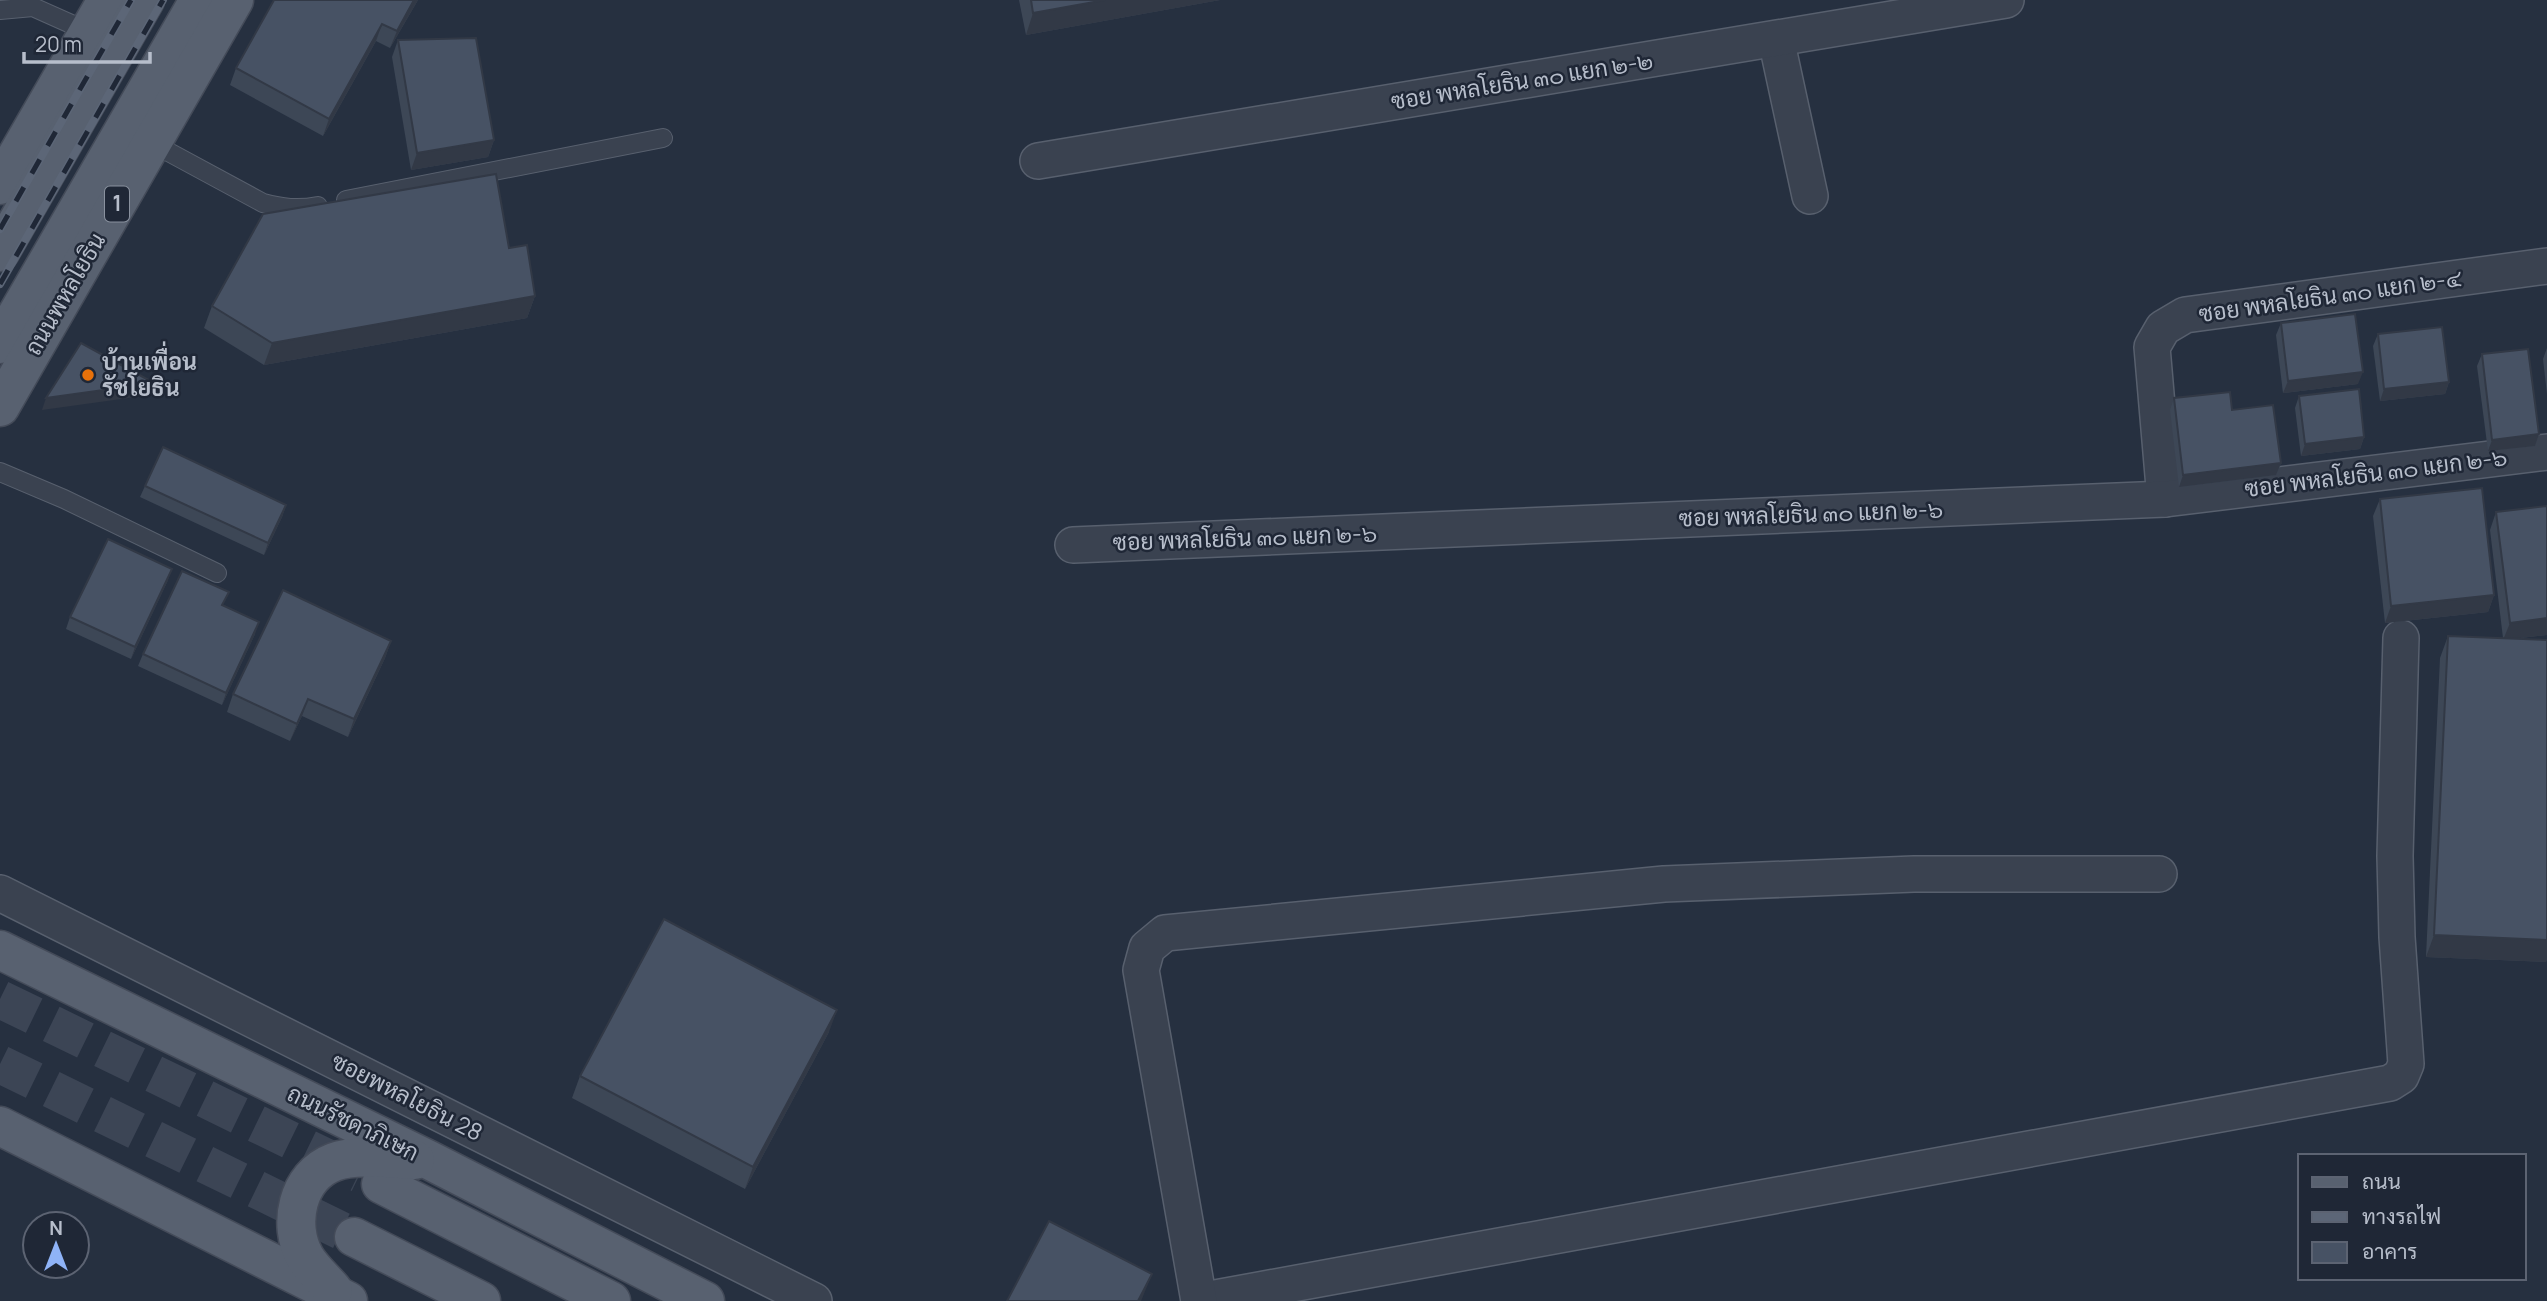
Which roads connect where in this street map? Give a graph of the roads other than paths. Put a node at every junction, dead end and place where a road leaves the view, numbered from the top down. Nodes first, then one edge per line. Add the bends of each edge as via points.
1 (145, 0) edge
2 (199, 0) edge
3 (234, 0) edge
4 (2006, 0) edge
5 (0, 10) edge
6 (98, 16) edge
7 (1776, 39) junction
8 (663, 138) dead end
9 (152, 143) junction
10 (1038, 161) dead end
11 (0, 185) edge
12 (1810, 196) dead end
13 (0, 252) edge
14 (2547, 267) edge
15 (0, 344) edge
16 (0, 407) edge
17 (2547, 452) edge
18 (0, 472) edge
19 (2165, 499) junction
20 (1073, 545) dead end
21 (217, 573) dead end
22 (2401, 638) dead end
23 (2159, 874) dead end
24 (0, 893) edge
25 (0, 950) edge
26 (0, 1126) edge
27 (429, 1160) junction
28 (381, 1184) tunnel mouth
29 (354, 1237) tunnel mouth
30 (344, 1299) edge
31 (481, 1301) edge
32 (611, 1301) edge
33 (705, 1301) edge
34 (814, 1301) edge
35 (1199, 1301) edge

1 - 13 main road
2 - 15 main road, ถนนพหลโยธิน
3 - 9 main road, ถนนพหลโยธิน / 1
4 - 7 street, ซอย พหลโยธิน ๓๐ แยก ๒-๒
5 - 6 lane via 33,7
6 - 11 main road
7 - 10 street, ซอย พหลโยธิน ๓๐ แยก ๒-๒
7 - 12 street
8 - 9 lane via 303,209 263,202
9 - 16 main road, ถนนพหลโยธิน / 1
14 - 19 street, ซอย พหลโยธิน ๓๐ แยก ๒-๔ via 2185,316 2163,328 2152,347
17 - 19 street, ซอย พหลโยธิน ๓๐ แยก ๒-๖
18 - 21 lane
19 - 20 street, ซอย พหลโยธิน ๓๐ แยก ๒-๖
22 - 35 street via 2395,856 2406,1064 2390,1083
23 - 35 street via 1914,874 1664,884 1165,933 1147,948 1141,970
24 - 34 street, ซอยพหลโยธิน 28
25 - 27 main road, ถนนรัชดาภิเษก
26 - 30 main road
27 - 30 main road via 355,1158 337,1161 309,1178 300,1193 297,1237 306,1258
27 - 33 main road, ถนนรัชดาภิเษก
28 - 32 main road, ถนนรัชดาภิเษก
29 - 31 main road

